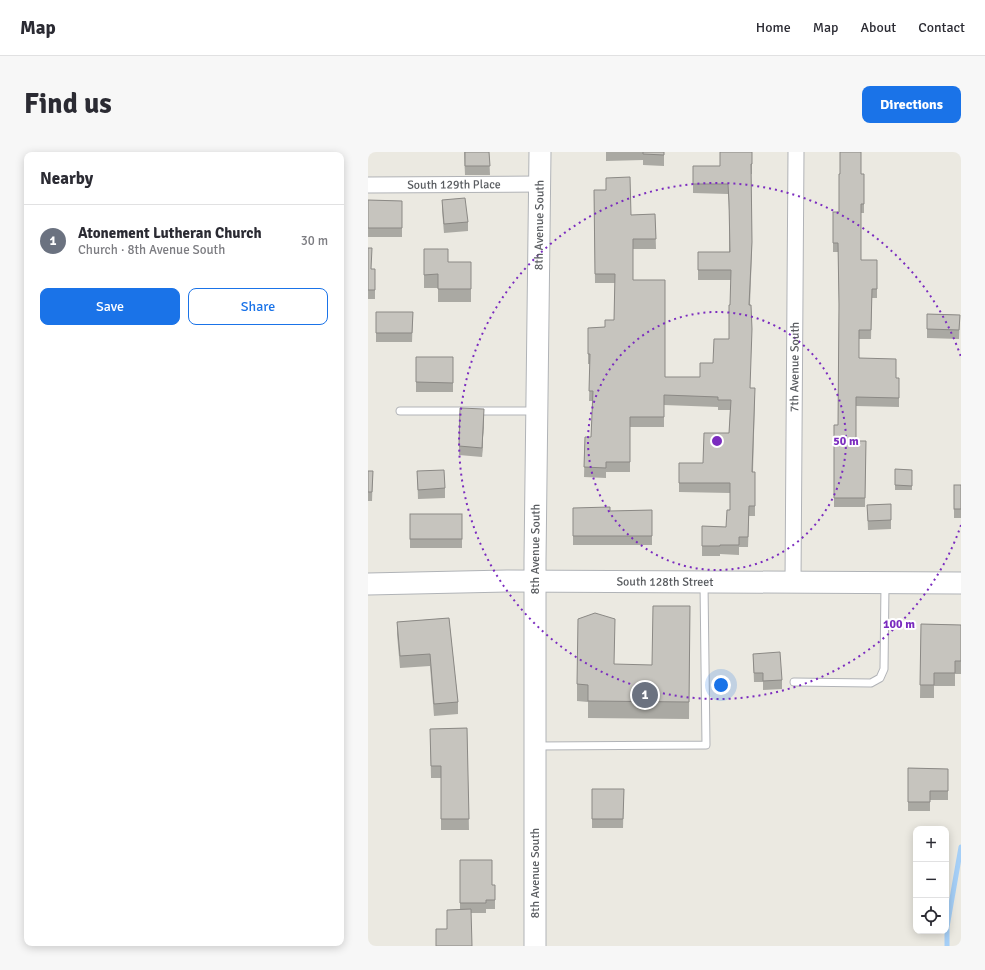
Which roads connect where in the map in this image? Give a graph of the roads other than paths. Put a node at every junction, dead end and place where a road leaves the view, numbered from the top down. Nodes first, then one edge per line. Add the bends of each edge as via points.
1 (540, 152) edge
2 (796, 152) edge
3 (540, 184) junction
4 (368, 185) edge
5 (400, 411) dead end
6 (537, 411) junction
7 (535, 581) junction
8 (704, 582) junction
9 (793, 582) junction
10 (885, 582) junction
11 (961, 583) edge
12 (368, 584) edge
13 (794, 682) dead end
14 (535, 746) junction
15 (535, 946) edge

1 - 3 street, 8th Avenue South
2 - 9 street, 7th Avenue South
3 - 4 street, South 129th Place
3 - 6 street, 8th Avenue South
5 - 6 lane
6 - 7 street, 8th Avenue South
7 - 8 street, South 128th Street
7 - 12 street, South 128th Street
7 - 14 street, 8th Avenue South
8 - 9 street, South 128th Street
8 - 14 lane via 706,745
9 - 10 street, South 128th Street
10 - 11 street, South 128th Street
10 - 13 lane via 884,669 880,678 871,683
14 - 15 street, 8th Avenue South

